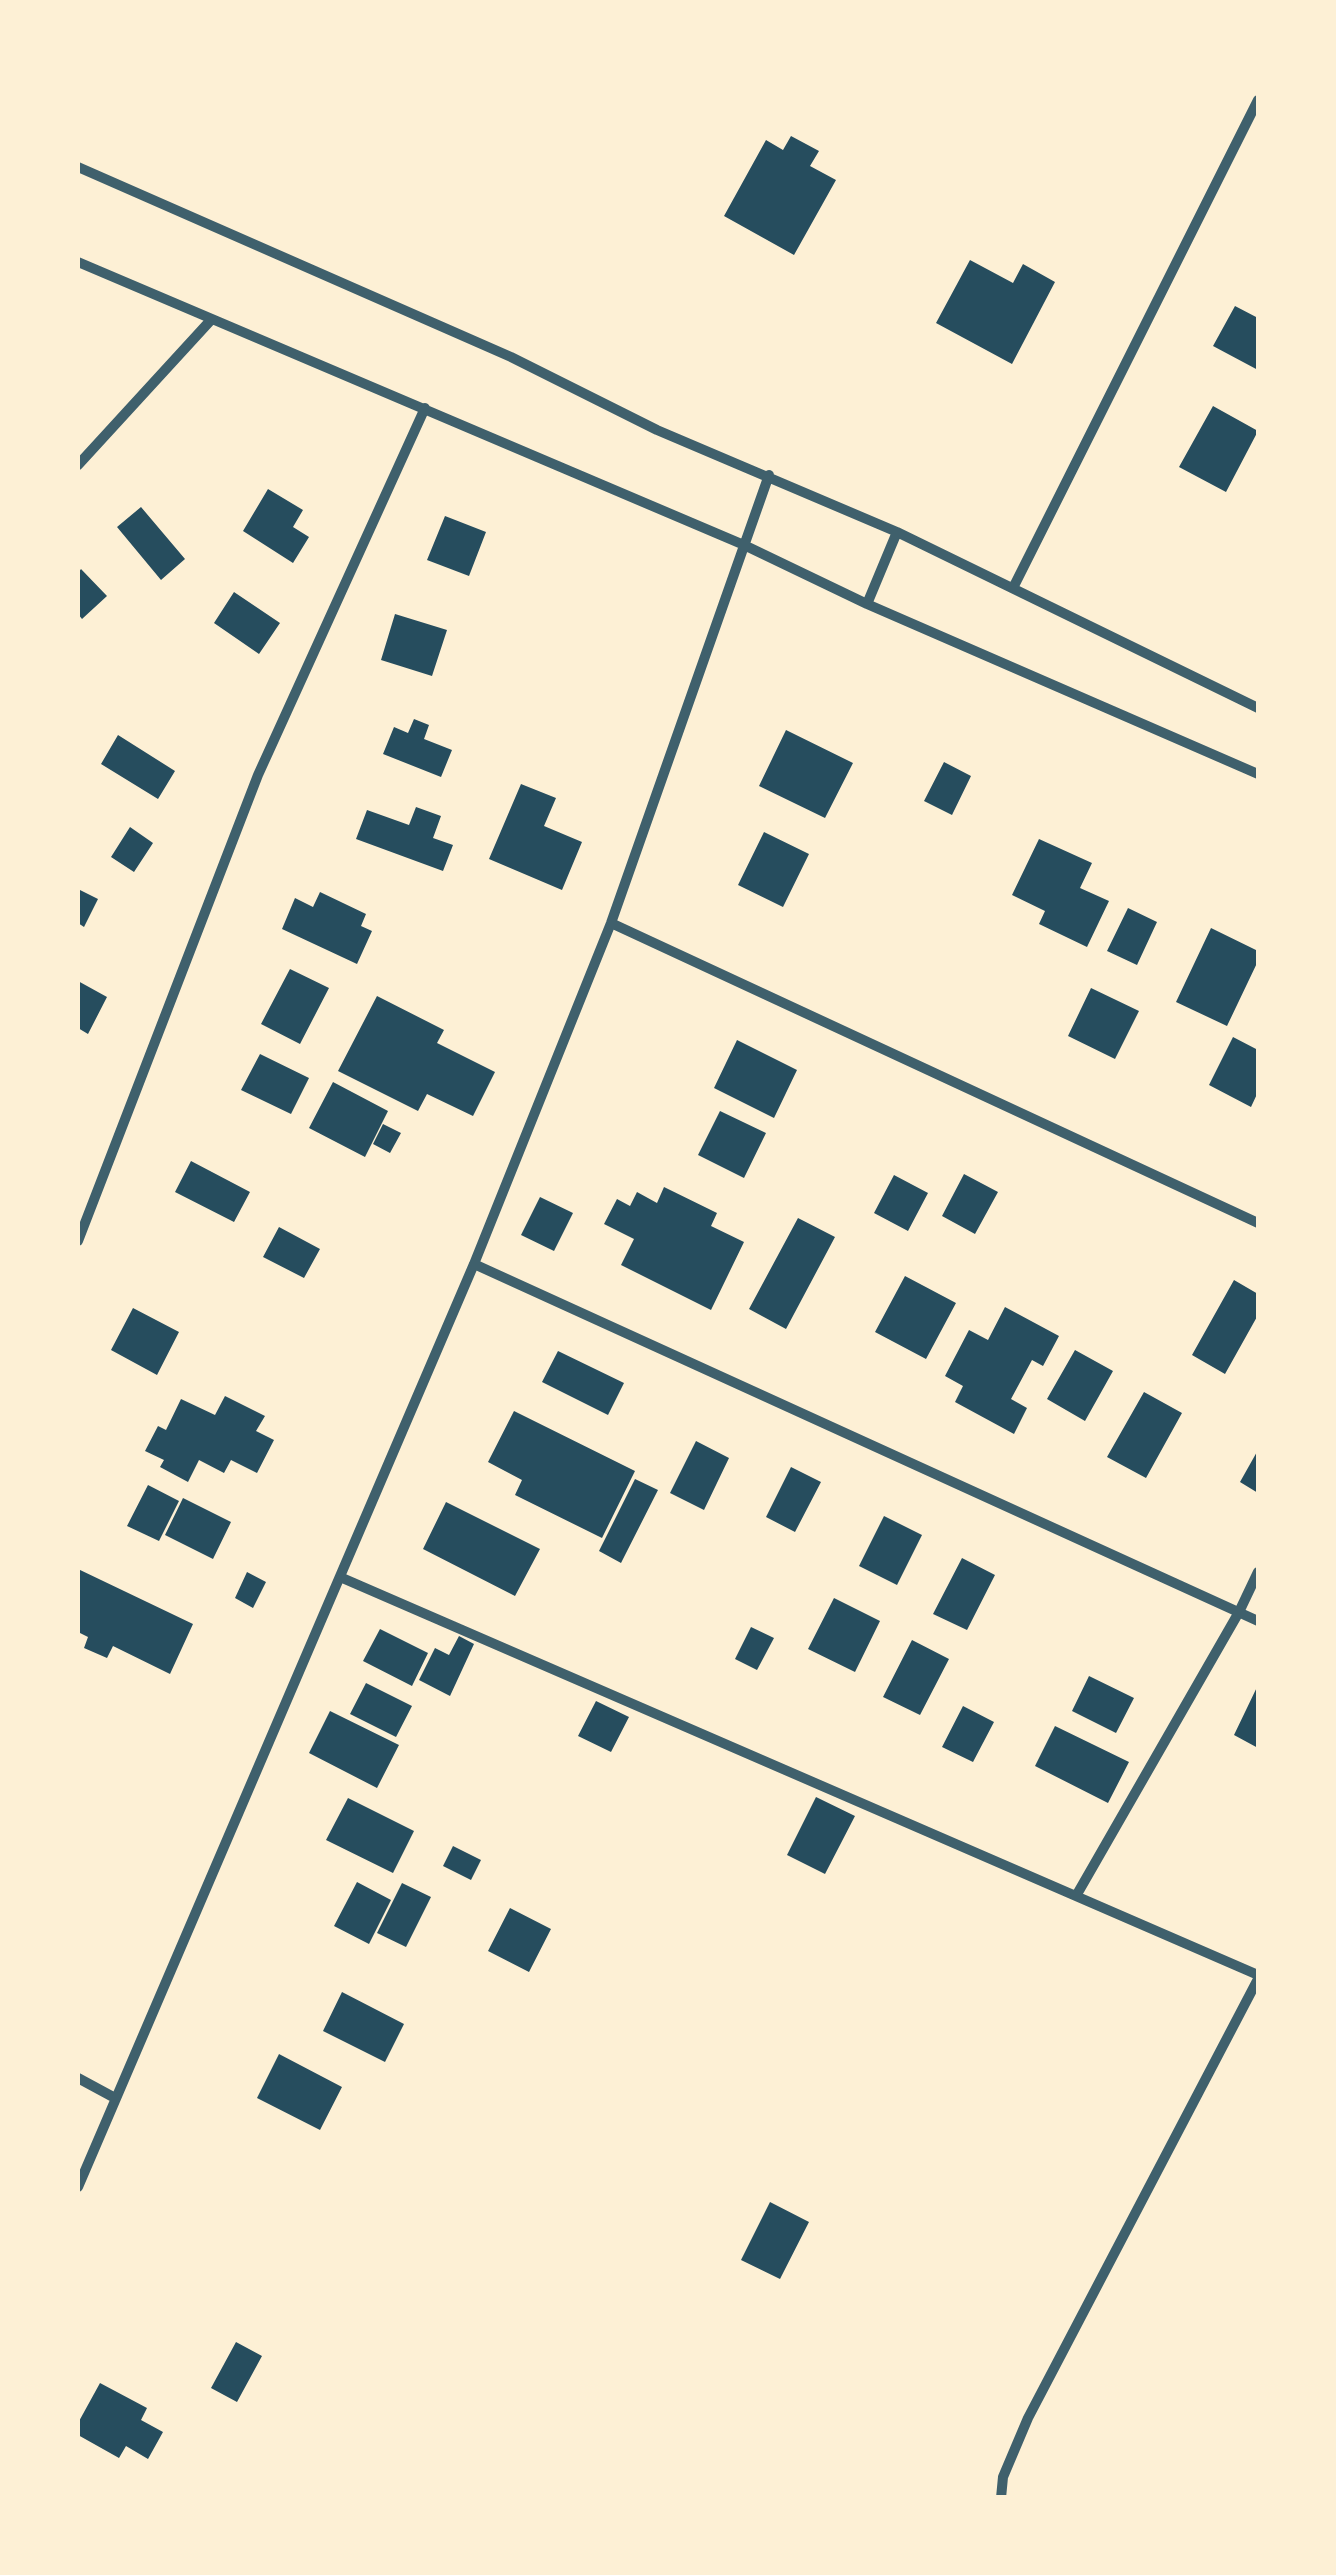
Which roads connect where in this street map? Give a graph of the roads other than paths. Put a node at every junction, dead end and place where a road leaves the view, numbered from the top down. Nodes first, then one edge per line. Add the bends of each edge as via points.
1 (1258, 100) edge
2 (78, 167) edge
3 (78, 262) edge
4 (210, 321) junction
5 (425, 408) junction
6 (78, 465) edge
7 (769, 475) junction
8 (896, 532) junction
9 (744, 544) junction
10 (1013, 588) junction
11 (867, 604) junction
12 (1258, 708) edge
13 (1258, 774) edge
14 (611, 923) junction
15 (1258, 1223) edge
16 (78, 1241) edge
17 (474, 1264) junction
18 (1258, 1572) edge
19 (340, 1577) junction
20 (1239, 1612) junction
21 (1258, 1621) edge
22 (1076, 1896) junction
23 (1258, 1977) edge
24 (78, 2078) edge
25 (115, 2098) junction
26 (78, 2188) edge
27 (1001, 2498) edge

1 - 10 street
2 - 7 street
3 - 4 street
4 - 5 street
4 - 6 street
5 - 9 street
5 - 16 street via 258,775
7 - 8 street
7 - 9 street
8 - 10 street
8 - 11 street
9 - 11 street
9 - 14 street
10 - 12 street
11 - 13 street
14 - 15 street
14 - 17 street
17 - 19 street
17 - 20 street
18 - 20 street
19 - 22 street
19 - 25 street
20 - 21 street
20 - 22 street
22 - 23 street
23 - 27 street via 1028,2418
24 - 25 street
25 - 26 street

